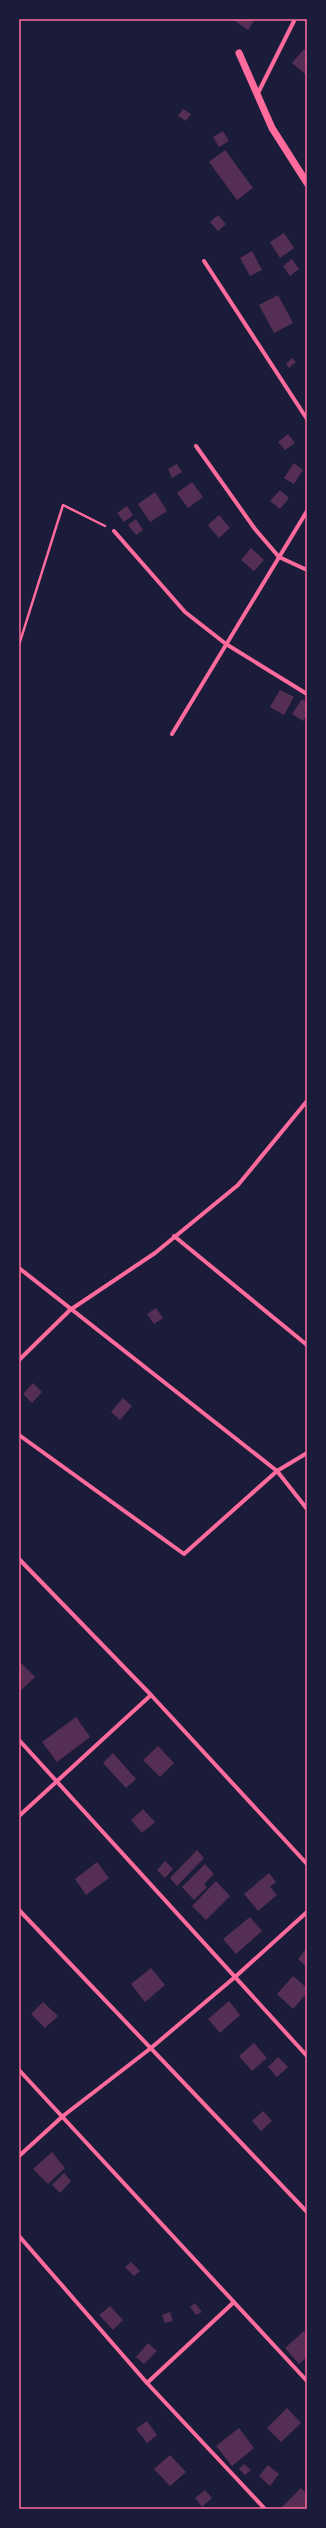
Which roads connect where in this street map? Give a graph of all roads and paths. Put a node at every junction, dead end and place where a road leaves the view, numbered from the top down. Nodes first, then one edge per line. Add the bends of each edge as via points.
1 (294, 19) edge
2 (238, 53) dead end
3 (258, 93) junction
4 (307, 183) edge
5 (204, 261) dead end
6 (307, 419) edge
7 (196, 446) dead end
8 (307, 511) edge
9 (114, 531) joint
10 (279, 557) junction
11 (307, 570) edge
12 (226, 644) junction
13 (19, 645) edge
14 (307, 694) edge
15 (172, 734) dead end
16 (307, 1101) edge
17 (174, 1236) junction
18 (19, 1268) edge
19 (70, 1310) junction
20 (307, 1345) edge
21 (19, 1360) edge
22 (19, 1435) edge
23 (307, 1453) edge
24 (278, 1471) junction
25 (307, 1509) edge
26 (19, 1559) edge
27 (150, 1695) junction
28 (19, 1740) edge
29 (58, 1782) junction
30 (19, 1816) edge
31 (307, 1864) edge
32 (19, 1910) edge
33 (307, 1912) edge
34 (235, 1977) junction
35 (151, 2048) junction
36 (307, 2056) edge
37 (19, 2070) edge
38 (63, 2116) junction
39 (19, 2156) edge
40 (307, 2212) edge
41 (19, 2236) edge
42 (234, 2302) junction
43 (307, 2381) edge
44 (147, 2383) junction
45 (265, 2509) edge

1 - 3 street
2 - 3 street
3 - 4 street via 272,128
5 - 6 street
7 - 10 street via 255,529
8 - 10 street
9 - 12 street via 185,612
9 - 13 path via 63,505
10 - 11 street
10 - 12 street
12 - 14 street
12 - 15 street
16 - 17 street via 238,1185
17 - 19 street via 155,1253
17 - 20 street
18 - 19 street
19 - 21 street
19 - 24 street
22 - 24 street via 184,1554
23 - 24 street
24 - 25 street
26 - 27 street
27 - 29 street
27 - 31 street
28 - 29 street
29 - 30 street
29 - 34 street
32 - 35 street
33 - 34 street
34 - 35 street
34 - 36 street
35 - 38 street
35 - 40 street
37 - 38 street
38 - 39 street
38 - 42 street
41 - 44 street
42 - 43 street
42 - 44 street
44 - 45 street

